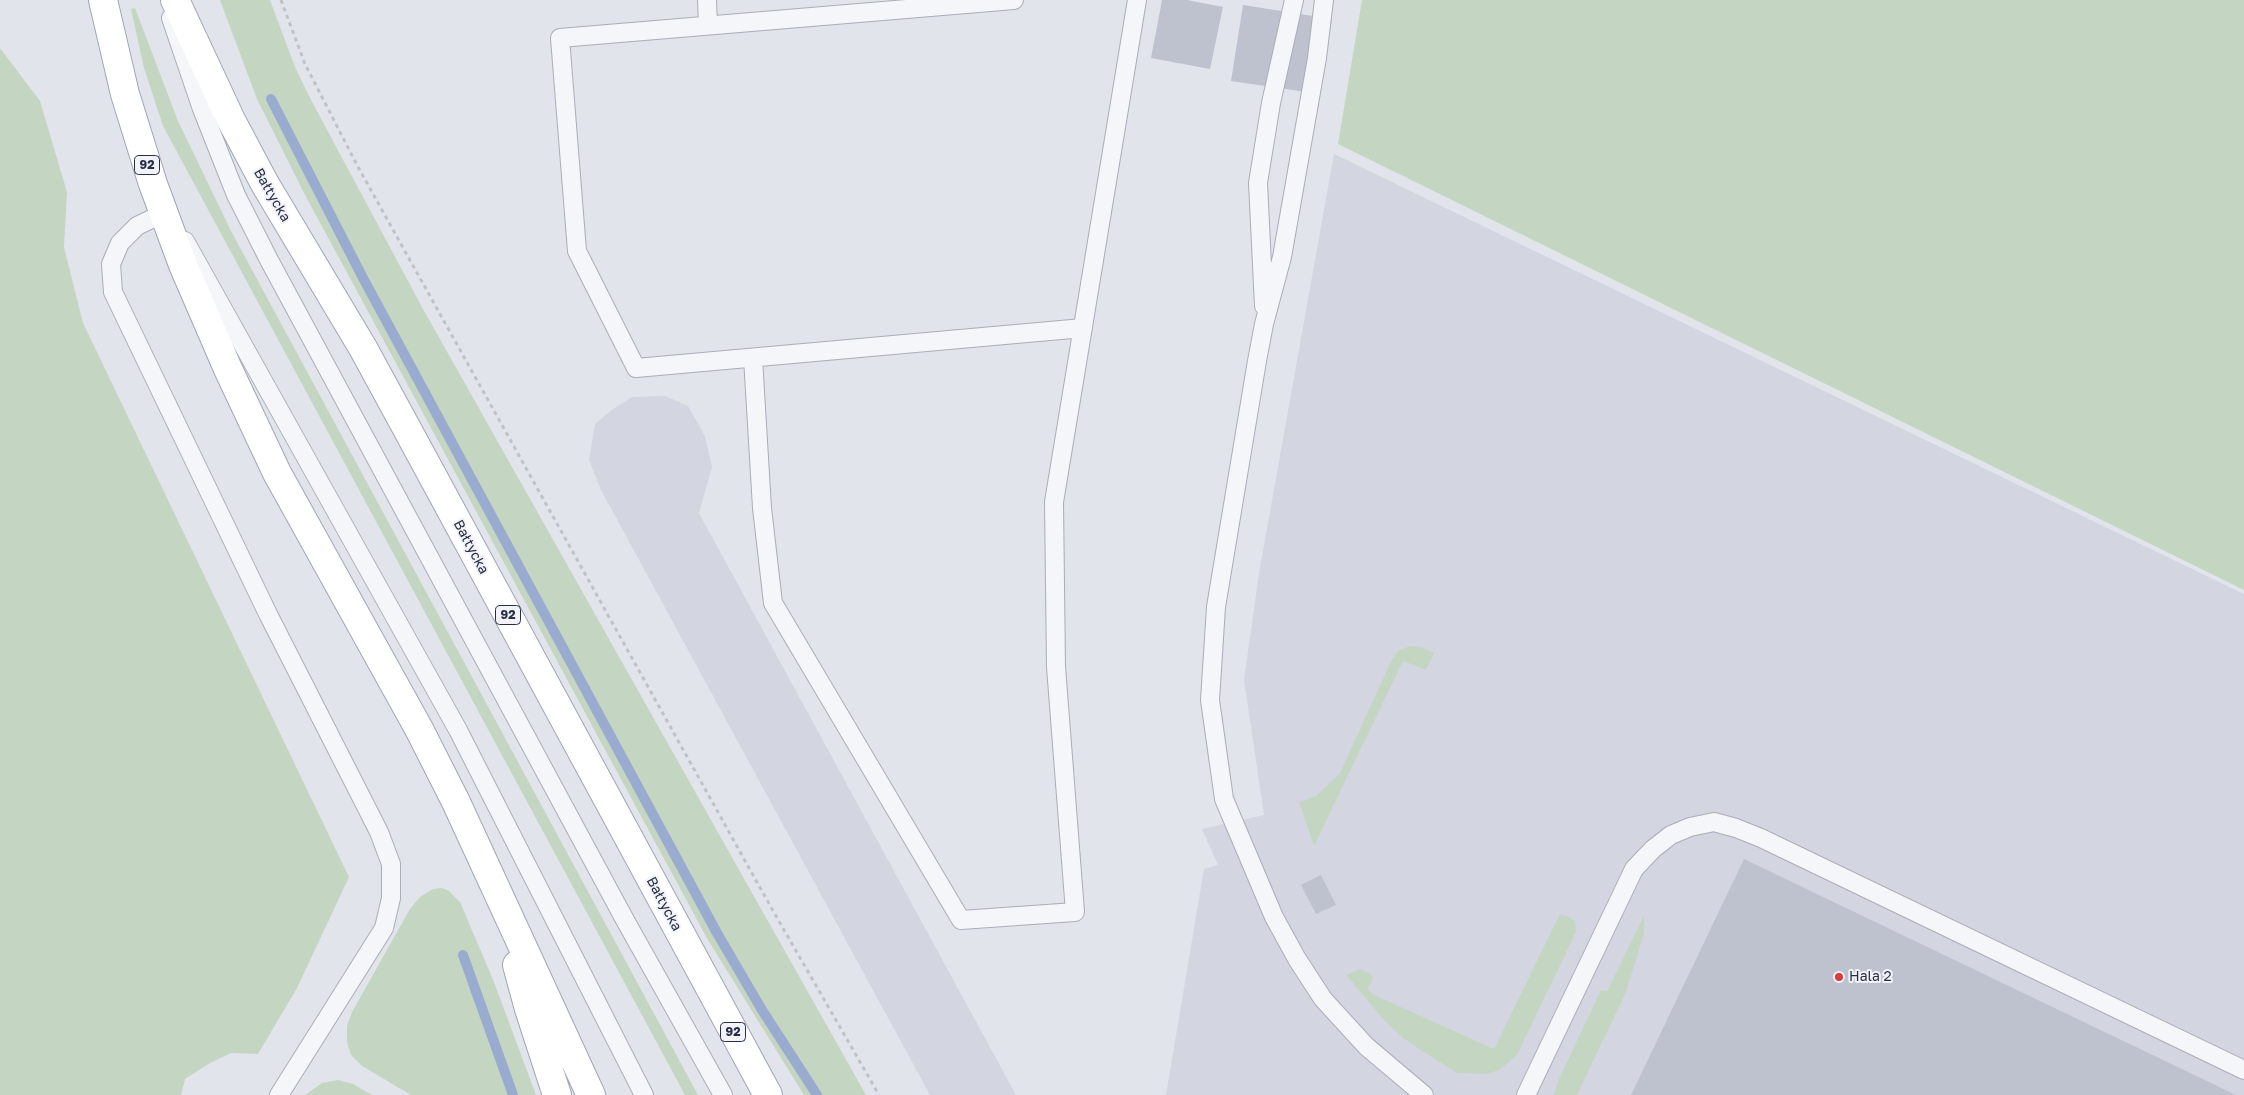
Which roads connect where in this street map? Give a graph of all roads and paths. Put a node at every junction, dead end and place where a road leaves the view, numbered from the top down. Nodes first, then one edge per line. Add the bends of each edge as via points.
1 (103, 0) edge
2 (165, 0) edge
3 (175, 0) edge
4 (281, 0) edge
5 (707, 0) edge
6 (1014, 0) edge
7 (1137, 0) edge
8 (1294, 0) edge
9 (1324, 0) edge
10 (708, 26) junction
11 (153, 184) junction
12 (164, 213) junction
13 (1264, 324) junction
14 (1083, 328) junction
15 (753, 358) junction
16 (499, 893) junction
17 (626, 920) junction
18 (2244, 1070) edge
19 (278, 1095) edge
20 (557, 1095) edge
21 (591, 1095) edge
22 (644, 1095) edge
23 (723, 1095) edge
24 (736, 1095) edge
25 (768, 1095) edge
26 (879, 1095) edge
27 (1424, 1095) edge
28 (1526, 1095) edge

1 - 11 main road, 92 via 128,103
2 - 17 lane via 202,109 236,195 268,260
3 - 25 main road, Bałtycka / 92 via 265,184 406,427
4 - 26 path via 305,64 358,167
5 - 10 lane
6 - 10 lane
7 - 14 lane
8 - 13 lane via 1271,103 1258,183
9 - 13 lane via 1282,257
10 - 15 lane via 560,38 577,251 636,368
11 - 12 main road, 92
11 - 22 lane via 458,730
12 - 16 main road, 92 via 253,425 419,729
12 - 19 lane via 137,226 120,243 111,264 113,292 268,614 379,832 391,864 391,898 384,928
13 - 27 lane via 1216,607 1210,700 1224,799 1274,917 1323,999 1366,1046
14 - 15 lane
14 - 15 lane via 1054,502 1056,667 1075,912 961,920 778,613 773,603 762,508
16 - 20 main road via 529,1009
16 - 21 main road, 92
17 - 23 lane
17 - 24 lane
18 - 28 lane via 1761,838 1714,822 1670,835 1634,869

